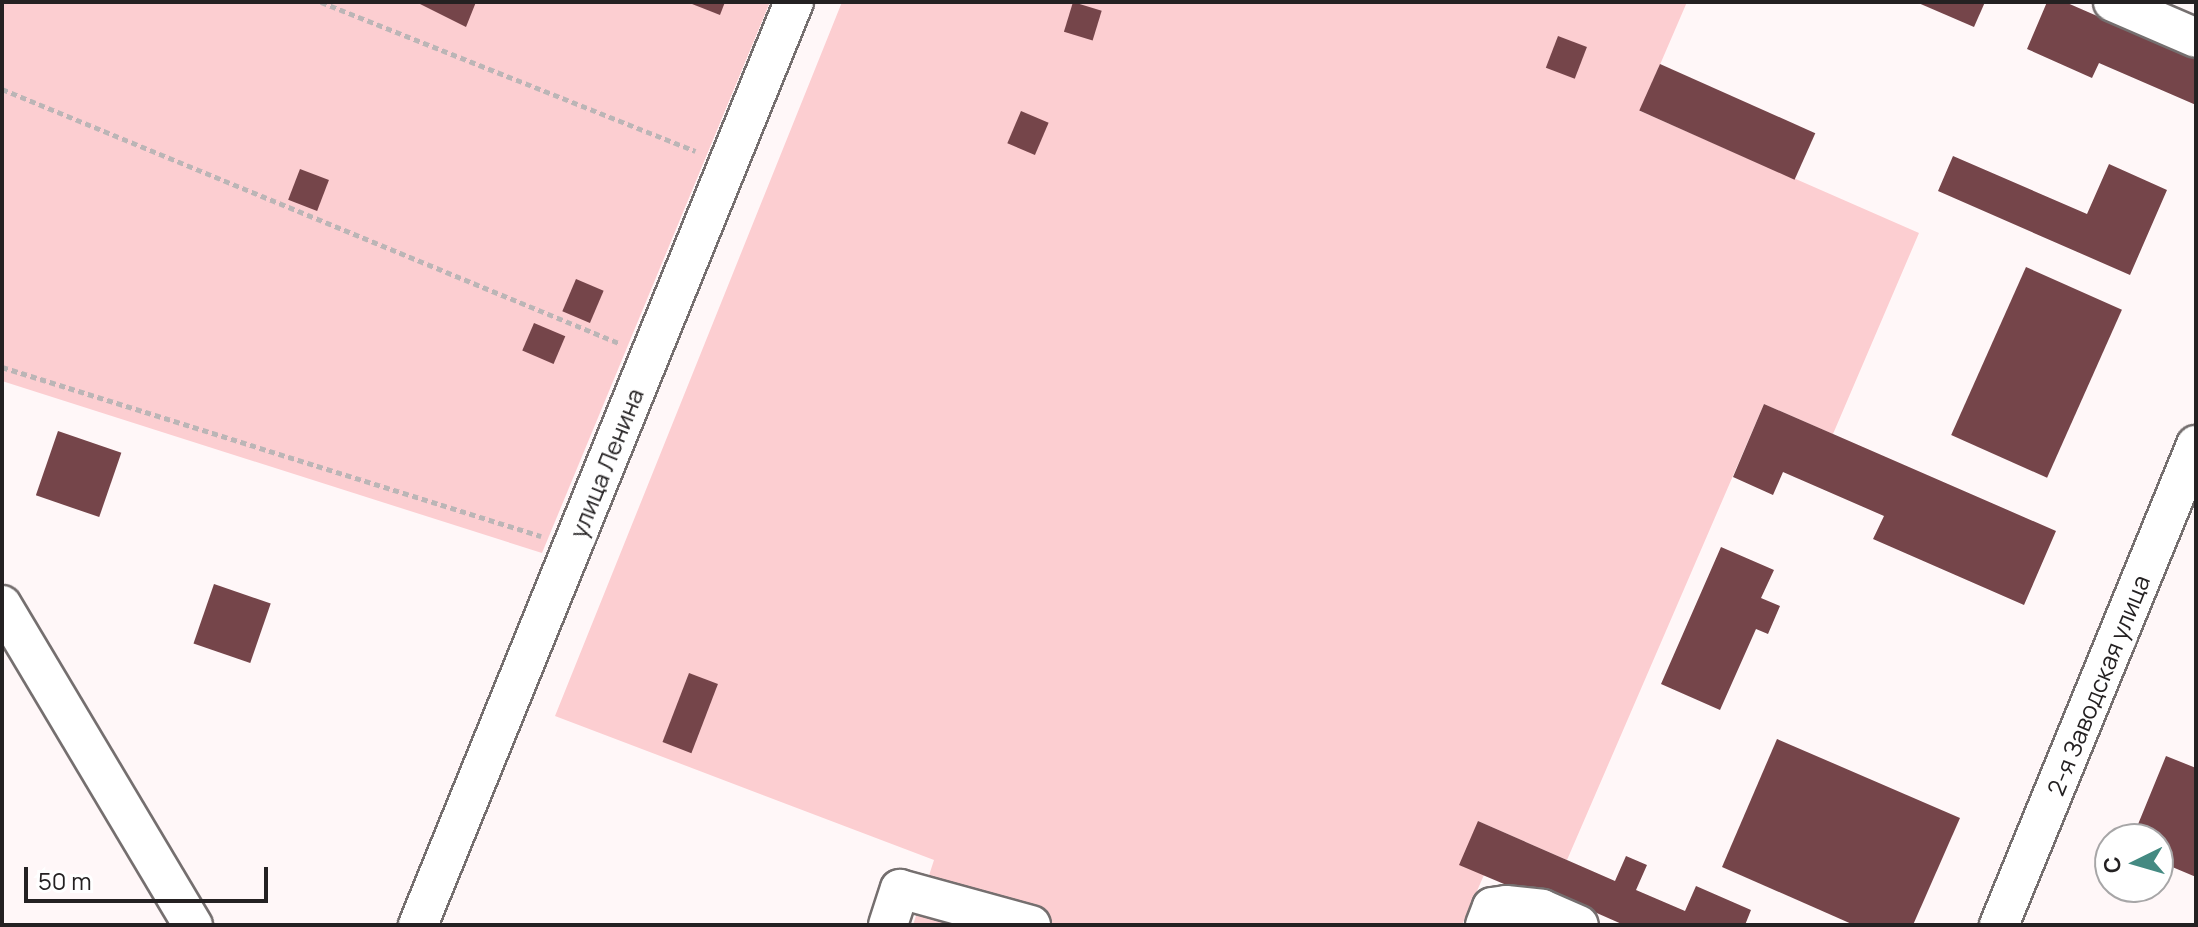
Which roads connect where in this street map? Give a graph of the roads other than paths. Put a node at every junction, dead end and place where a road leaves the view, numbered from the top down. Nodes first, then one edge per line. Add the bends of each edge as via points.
1 (794, 2) edge
2 (2113, 2) edge
3 (2196, 38) edge
4 (2196, 445) edge
5 (2, 605) edge
6 (193, 925) edge
7 (418, 925) edge
8 (888, 925) edge
9 (1031, 925) edge
10 (1485, 925) edge
11 (1579, 925) edge
12 (1999, 925) edge

1 - 7 street, улица Ленина
2 - 3 street
4 - 12 street, 2-я Заводская улица
5 - 6 street
8 - 9 street via 900,889
10 - 11 street via 1492,907 1506,905 1542,909

